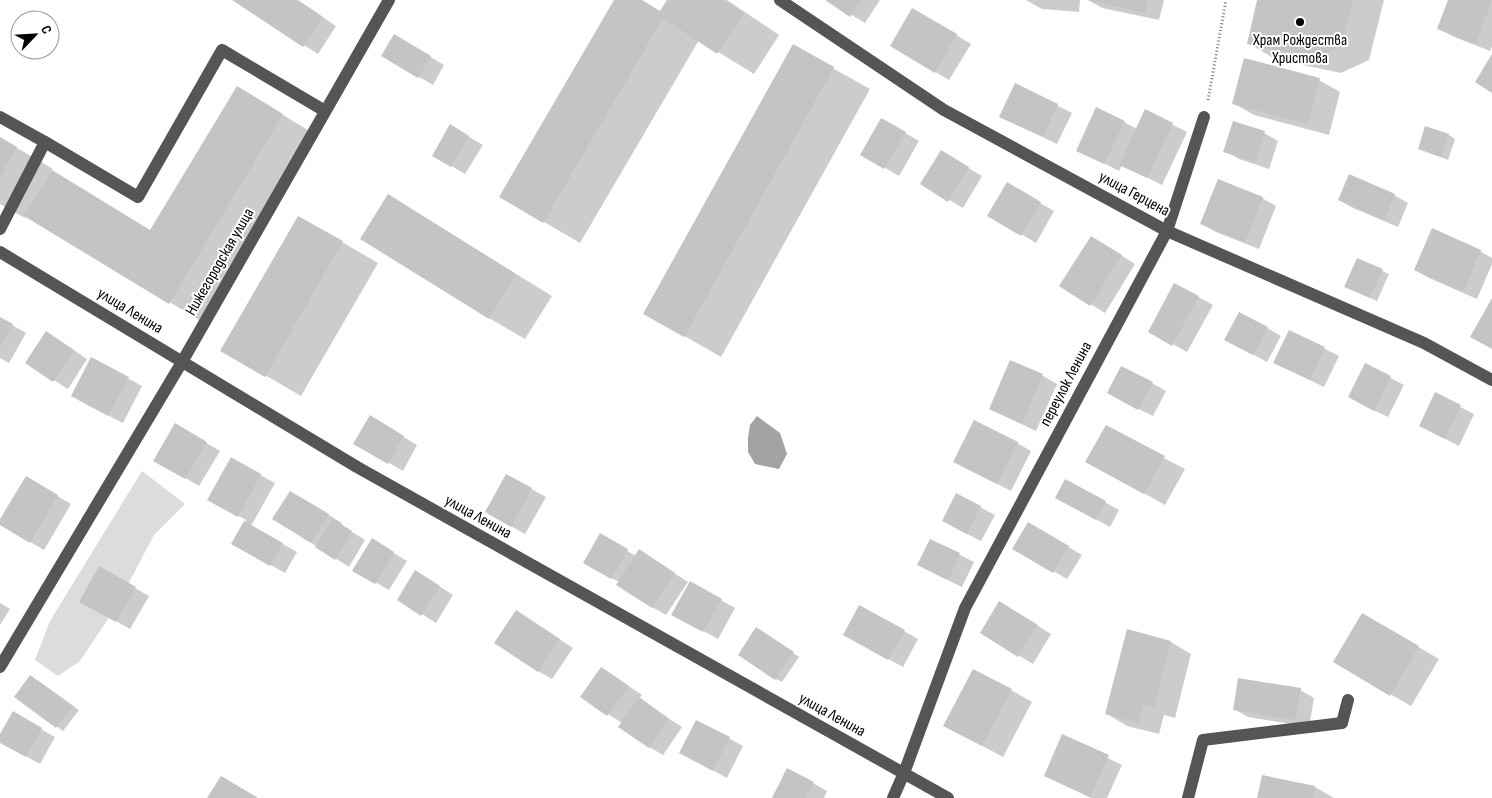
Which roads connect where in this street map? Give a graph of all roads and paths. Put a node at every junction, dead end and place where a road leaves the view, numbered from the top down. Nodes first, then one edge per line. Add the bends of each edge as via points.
1 (389, 0) edge
2 (780, 0) edge
3 (1226, 0) edge
4 (325, 111) junction
5 (0, 117) edge
6 (1204, 117) joint
7 (45, 142) junction
8 (0, 229) edge
9 (1167, 231) junction
10 (0, 252) edge
11 (182, 362) junction
12 (1492, 380) edge
13 (0, 667) edge
14 (1348, 700) dead end
15 (904, 773) junction
16 (893, 798) edge
17 (948, 798) edge
18 (1188, 798) edge

1 - 4 street, Нижегородская улица
2 - 9 street, улица Герцена via 944,110
3 - 6 path
4 - 7 street via 222,50 138,197
4 - 11 street, Нижегородская улица
5 - 7 street
6 - 9 street, переулок Ленина
7 - 8 street
9 - 12 street, улица Герцена via 1424,343
9 - 15 street, переулок Ленина via 965,608
10 - 11 street, улица Ленина
11 - 13 street, Нижегородская улица
11 - 15 street, улица Ленина via 356,467
14 - 18 street via 1342,723 1203,740
15 - 16 street, переулок Ленина
15 - 17 street, улица Ленина

